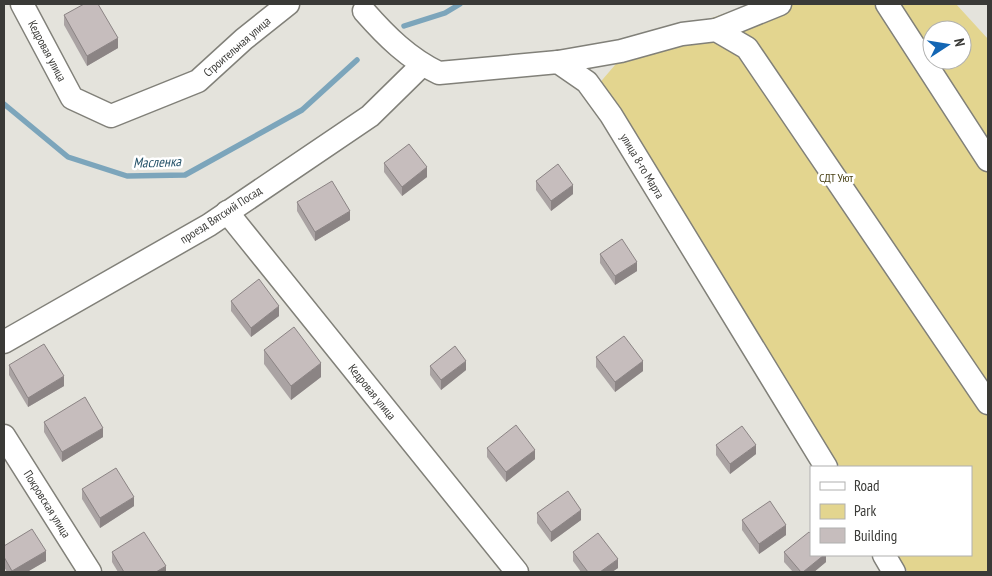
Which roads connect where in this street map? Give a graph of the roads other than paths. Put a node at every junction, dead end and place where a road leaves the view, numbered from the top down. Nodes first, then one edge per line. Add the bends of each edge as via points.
1 (22, 4) edge
2 (288, 4) edge
3 (780, 4) edge
4 (887, 4) edge
5 (366, 6) edge
6 (716, 30) junction
7 (558, 62) junction
8 (422, 65) junction
9 (72, 98) joint
10 (988, 160) edge
11 (228, 212) junction
12 (4, 342) edge
13 (988, 403) edge
14 (4, 436) edge
15 (825, 466) edge
16 (885, 556) edge
17 (90, 572) edge
18 (517, 572) edge
19 (894, 572) edge

1 - 9 street, Кедровая улица
2 - 9 street, Строительная улица via 198,81 111,116
3 - 6 street
4 - 10 street
5 - 8 street via 386,35
6 - 7 street via 682,34
6 - 13 street via 747,48
7 - 8 street via 439,73
7 - 15 street, улица 8-го Марта via 587,82 611,115
8 - 11 street, проезд Вятский Посад via 370,116
11 - 12 street, проезд Вятский Посад
11 - 18 street, Кедровая улица
14 - 17 street, Покровская улица
16 - 19 street

